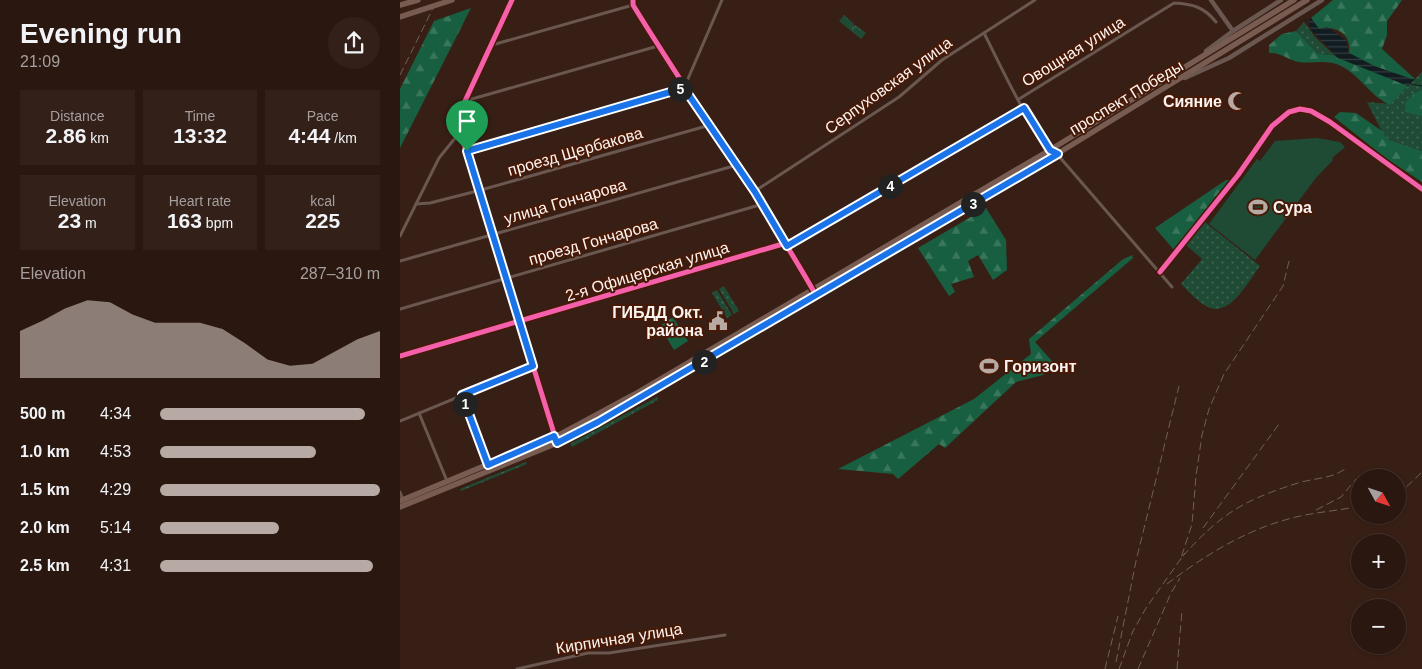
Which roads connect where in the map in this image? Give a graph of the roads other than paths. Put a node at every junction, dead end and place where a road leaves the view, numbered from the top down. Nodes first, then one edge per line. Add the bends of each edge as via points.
1 (418, 0) edge
2 (452, 0) edge
3 (512, 0) edge
4 (633, 0) edge
5 (722, 0) edge
6 (1035, 0) edge
7 (1211, 0) edge
8 (1281, 0) edge
9 (1294, 0) edge
10 (1307, 0) edge
11 (1322, 0) edge
12 (400, 5) edge
13 (633, 5) junction
14 (1311, 7) junction
15 (1280, 13) junction
16 (400, 17) edge
17 (1291, 20) junction
18 (1216, 22) dead end
19 (1233, 31) junction
20 (984, 33) junction
21 (491, 46) junction
22 (658, 46) junction
23 (1179, 77) junction
24 (684, 88) junction
25 (1020, 99) junction
26 (465, 101) junction
27 (1024, 108) junction
28 (710, 125) junction
29 (460, 132) junction
30 (1050, 150) junction
31 (467, 151) junction
32 (1058, 154) junction
33 (737, 165) junction
34 (1422, 190) edge
35 (479, 191) junction
36 (755, 192) junction
37 (416, 204) junction
38 (763, 204) junction
39 (493, 235) junction
40 (400, 236) edge
41 (787, 244) junction
42 (400, 261) edge
43 (1160, 272) junction
44 (506, 279) junction
45 (1172, 287) dead end
46 (813, 290) junction
47 (400, 309) edge
48 (520, 323) junction
49 (400, 356) edge
50 (533, 366) junction
51 (462, 395) junction
52 (418, 413) junction
53 (400, 421) edge
54 (556, 440) junction
55 (488, 465) junction
56 (447, 482) junction
57 (400, 492) edge
58 (401, 500) edge
59 (400, 507) edge
60 (725, 635) dead end
61 (517, 669) edge

1 - 12 main road
2 - 16 main road
3 - 21 street
4 - 13 street
5 - 24 street
6 - 20 street, Серпуховская улица
7 - 19 street
8 - 17 street
8 - 19 street
9 - 15 main road, проспект Победы
10 - 14 street
10 - 15 main road, проспект Победы
11 - 14 street
13 - 21 street
13 - 22 street
14 - 17 street
15 - 23 main road, проспект Победы
17 - 23 street via 1229,58
18 - 25 street, Овощная улица via 1209,12 1194,4 1174,3
19 - 23 street
20 - 25 street
20 - 36 street, Серпуховская улица via 942,60 899,97
21 - 26 street
22 - 24 street
22 - 26 street
23 - 30 main road, проспект Победы
23 - 32 main road, проспект Победы
24 - 28 street
24 - 31 street
25 - 27 street
26 - 29 street via 459,117
27 - 30 street
27 - 41 street, Овощная улица
28 - 33 street
28 - 35 street, проезд Щербакова
29 - 31 street
29 - 37 street via 439,158
30 - 32 street
30 - 46 main road, проспект Победы
31 - 35 street
32 - 43 street
32 - 54 main road, проспект Победы via 639,400
33 - 36 street
33 - 39 street, улица Гончарова
34 - 43 street via 1311,111 1289,112 1272,126 1238,175
35 - 37 street, проезд Щербакова via 430,204
35 - 39 street
36 - 38 street
37 - 40 street
38 - 41 street
38 - 44 street, проезд Гончарова
39 - 42 street, улица Гончарова
39 - 44 street
41 - 46 street
41 - 48 street, 2-я Офицерская улица
43 - 45 street
44 - 47 street, проезд Гончарова
44 - 48 street
46 - 54 main road, проспект Победы
48 - 49 street, 2-я Офицерская улица
48 - 50 street
50 - 51 street
50 - 54 street
51 - 52 street
51 - 55 street
52 - 53 street
52 - 56 street
54 - 55 main road, проспект Победы
54 - 59 main road, проспект Победы
55 - 56 main road, проспект Победы
56 - 58 main road, проспект Победы
57 - 58 street
60 - 61 street, Кирпичная улица via 609,653 588,653

